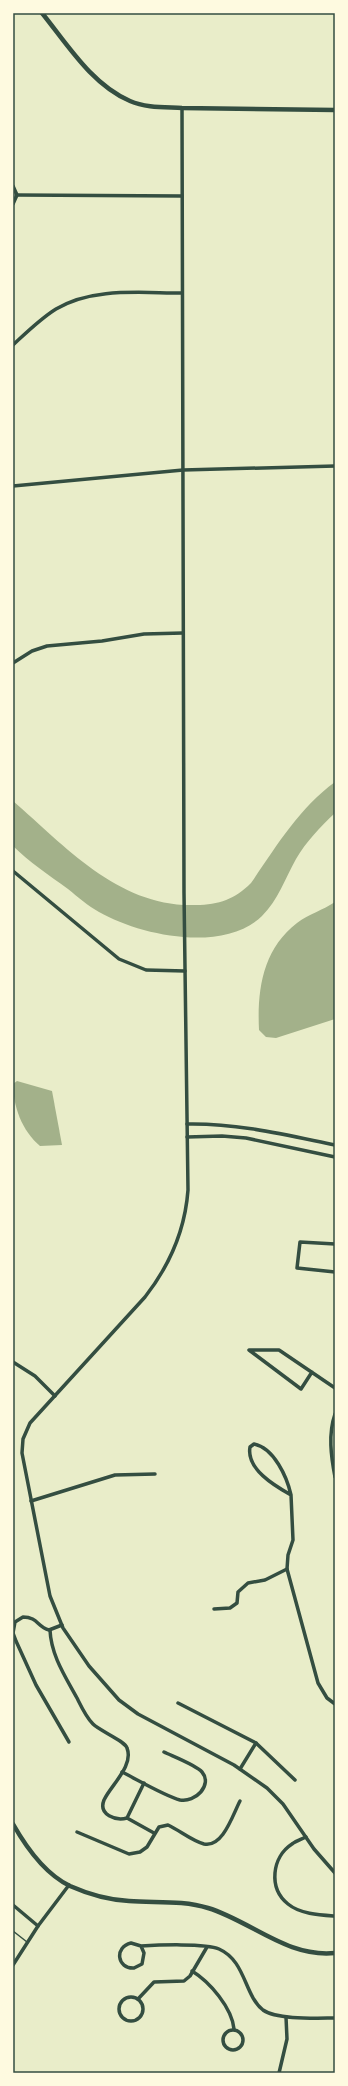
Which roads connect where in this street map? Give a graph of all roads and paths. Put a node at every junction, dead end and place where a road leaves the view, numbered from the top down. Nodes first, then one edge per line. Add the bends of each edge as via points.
1 (42, 13) edge
2 (182, 108) junction
3 (335, 110) edge
4 (13, 186) edge
5 (18, 195) junction
6 (182, 196) junction
7 (13, 204) edge
8 (182, 293) junction
9 (13, 345) edge
10 (335, 466) edge
11 (183, 470) junction
12 (13, 486) edge
13 (183, 633) junction
14 (13, 663) edge
15 (13, 871) edge
16 (185, 971) junction
17 (187, 1124) junction
18 (188, 1137) junction
19 (335, 1145) edge
20 (335, 1158) edge
21 (335, 1244) edge
22 (335, 1272) edge
23 (13, 1362) edge
24 (312, 1372) junction
25 (335, 1388) edge
26 (55, 1396) junction
27 (335, 1414) edge
28 (155, 1474) dead end
29 (335, 1477) edge
30 (291, 1495) junction
31 (31, 1501) junction
32 (287, 1569) junction
33 (214, 1609) dead end
34 (62, 1625) junction
35 (50, 1630) junction
36 (178, 1703) dead end
37 (335, 1704) edge
38 (69, 1742) dead end
39 (256, 1743) junction
40 (164, 1752) dead end
41 (240, 1768) junction
42 (122, 1772) junction
43 (295, 1780) dead end
44 (144, 1783) junction
45 (240, 1800) dead end
46 (127, 1818) junction
47 (13, 1824) edge
48 (77, 1832) dead end
49 (154, 1833) junction
50 (306, 1837) junction
51 (335, 1873) edge
52 (69, 1885) junction
53 (13, 1905) edge
54 (335, 1916) edge
55 (38, 1926) junction
56 (13, 1931) edge
57 (27, 1942) junction
58 (140, 1946) junction
59 (207, 1947) junction
60 (335, 1953) edge
61 (13, 1965) edge
62 (192, 1971) junction
63 (138, 1999) junction
64 (286, 2017) junction
65 (335, 2018) edge
66 (234, 2029) junction
67 (279, 2073) edge

1 - 2 street via 98,80 118,95 138,103
2 - 3 street
2 - 6 street
4 - 5 street
5 - 6 street
5 - 7 street
6 - 8 street
8 - 9 street via 113,293 78,299 45,316
8 - 11 street
10 - 11 street
11 - 12 street
11 - 13 street
13 - 14 street via 144,634 47,646 32,651
13 - 16 street
15 - 16 street via 119,959 146,970
16 - 17 street
17 - 18 street
17 - 19 street via 252,1128
18 - 20 street via 246,1138
18 - 26 street via 186,1211 180,1236 167,1264 145,1297
21 - 22 street via 300,1242 297,1268
23 - 26 street via 35,1376
24 - 24 street via 280,1350 249,1350 301,1389
24 - 25 street
26 - 31 street via 30,1423 23,1439 22,1453
27 - 29 street via 331,1430
28 - 31 street via 115,1475
30 - 30 street via 263,1476 253,1462 250,1447 254,1444 260,1445 269,1453 285,1477
30 - 32 street via 293,1540
31 - 34 street via 46,1580
32 - 33 street via 264,1580 248,1583 238,1592 237,1603 230,1608
32 - 37 street via 318,1683 327,1698
34 - 35 street
34 - 41 street via 89,1666 119,1700 138,1714
35 - 38 street via 43,1628 36,1619 28,1617 18,1619 13,1628 16,1641 36,1685
35 - 42 street via 52,1646 59,1664 85,1712 93,1724 125,1744 128,1749
36 - 39 street
39 - 41 street
39 - 43 street
40 - 44 street via 201,1770 205,1777 202,1792 195,1798 180,1800
41 - 50 street via 276,1796
42 - 44 street
42 - 46 street via 104,1800 103,1806 111,1817 120,1820
44 - 46 street
45 - 49 street via 221,1838 211,1844 204,1844 168,1825 159,1827
46 - 49 street
47 - 52 street via 36,1858
48 - 49 street via 129,1854 140,1852 147,1847
50 - 51 street
50 - 54 street via 291,1844 280,1857 275,1869 274,1880 277,1889 288,1904 297,1909
52 - 55 street
52 - 60 street via 113,1900 184,1903 207,1908 227,1915 292,1948
53 - 55 street
55 - 57 street
56 - 57 lane
57 - 61 street
58 - 58 street via 131,1943 122,1947 119,1957 125,1966 134,1968 142,1964 144,1953
58 - 59 street
59 - 62 street
59 - 64 street via 219,1949 235,1960 263,2010
62 - 63 street via 184,1981 154,1982
62 - 66 street via 213,1986 233,2022
63 - 63 street via 124,1999 120,2004 119,2014 124,2020 133,2022 140,2018 143,2010
64 - 65 street
64 - 67 street via 287,2040
66 - 66 street via 227,2031 223,2039 226,2046 233,2050 241,2047 244,2040

